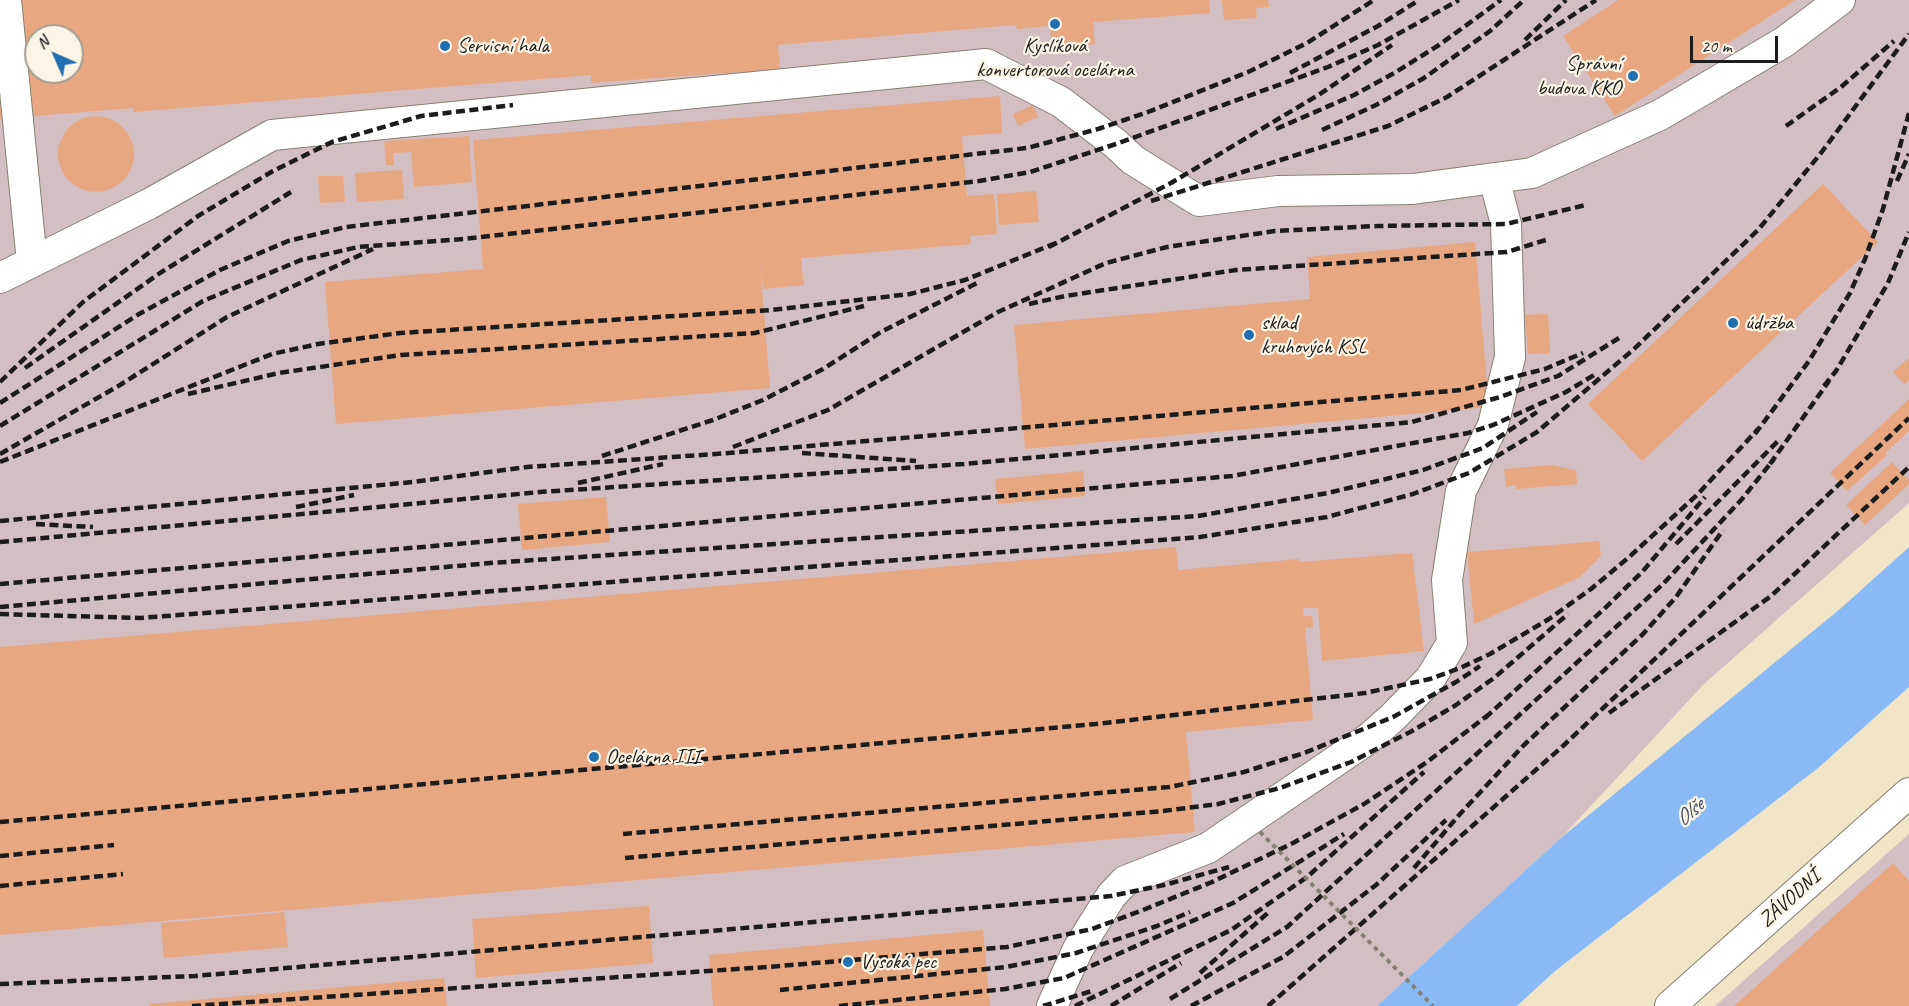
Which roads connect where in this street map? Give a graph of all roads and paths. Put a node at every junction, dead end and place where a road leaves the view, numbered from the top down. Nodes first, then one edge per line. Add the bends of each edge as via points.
1 (6, 0) edge
2 (1840, 0) edge
3 (1494, 178) junction
4 (32, 262) junction
5 (0, 278) edge
6 (1909, 793) edge
7 (1260, 832) dead end
8 (1052, 1006) edge
9 (1432, 1006) edge
10 (1670, 1006) edge

1 - 4 street
2 - 3 street via 1784,42 1660,115 1532,173
3 - 4 street via 1413,189 1278,191 1200,201 1133,160 1062,102 986,64 272,135 149,204
3 - 8 street via 1506,224 1510,357 1493,425 1461,492 1448,580 1452,643 1430,679 1368,739 1208,848 1125,880 1078,950
4 - 5 street
6 - 10 street, ZÁVODNÍ
7 - 9 path, bridge

